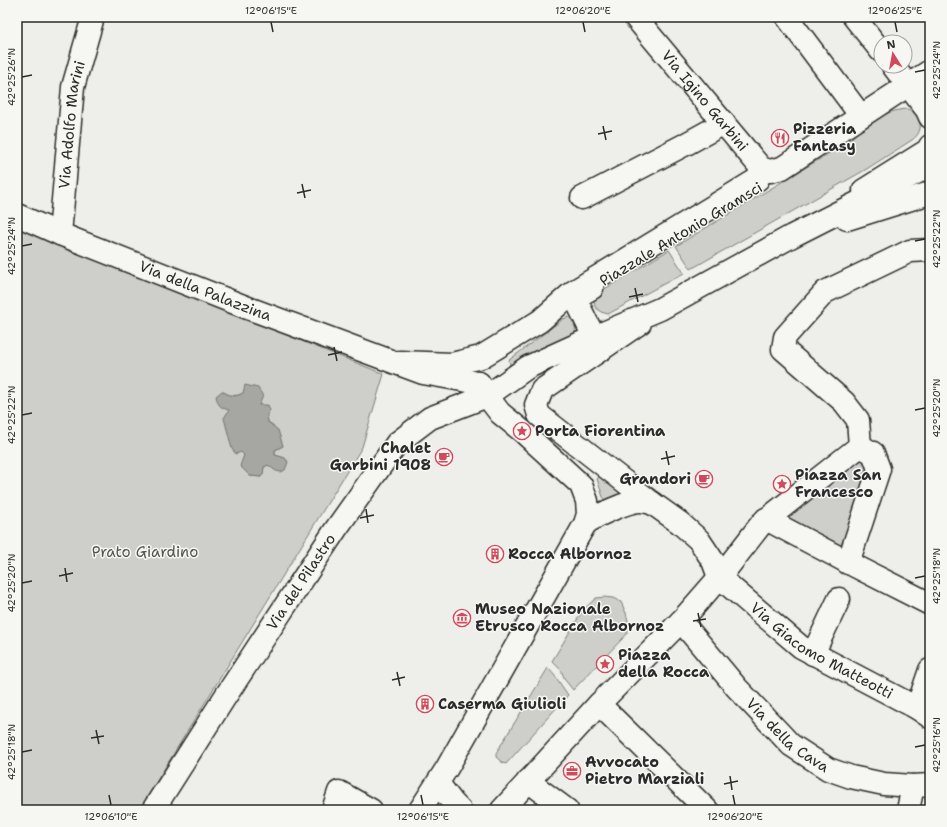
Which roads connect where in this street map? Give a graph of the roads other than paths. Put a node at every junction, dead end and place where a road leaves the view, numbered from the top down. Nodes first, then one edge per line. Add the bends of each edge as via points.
1 (93, 17) edge
2 (635, 17) edge
3 (787, 17) edge
4 (854, 17) edge
5 (873, 41) edge
6 (930, 71) edge
7 (899, 74) edge
8 (908, 85) junction
9 (881, 103) junction
10 (928, 113) edge
11 (860, 116) junction
12 (724, 123) junction
13 (930, 146) edge
14 (930, 166) edge
15 (761, 168) junction
16 (782, 168) junction
17 (930, 193) edge
18 (582, 198) dead end
19 (17, 215) edge
20 (60, 234) junction
21 (792, 236) junction
22 (930, 250) edge
23 (573, 292) joint
24 (660, 309) junction
25 (594, 337) junction
26 (395, 362) junction
27 (487, 396) junction
28 (860, 446) junction
29 (652, 503) junction
30 (766, 519) junction
31 (585, 524) junction
32 (853, 565) junction
33 (719, 577) junction
34 (839, 599) dead end
35 (930, 604) edge
36 (681, 621) junction
37 (813, 654) junction
38 (930, 670) edge
39 (599, 704) junction
40 (924, 713) edge
41 (528, 781) junction
42 (438, 783) junction
43 (922, 786) edge
44 (153, 810) edge
45 (333, 810) edge
46 (371, 810) edge
47 (420, 810) edge
48 (460, 810) edge
49 (502, 810) edge
50 (567, 810) edge
51 (708, 810) edge
52 (908, 810) edge

1 - 20 street, Via Adolfo Marini via 73,87
2 - 12 street, Via Igino Garbini
3 - 11 street
4 - 5 street
6 - 8 street, Piazzale Antonio Gramsci
7 - 8 street
8 - 9 street, Piazzale Antonio Gramsci
8 - 10 street, Piazzale Antonio Gramsci
9 - 10 street, Piazzale Antonio Gramsci via 912,102
9 - 11 street, Piazzale Antonio Gramsci
11 - 16 street, Piazzale Antonio Gramsci
12 - 15 street, Via Igino Garbini
12 - 18 street
13 - 21 street via 928,150
14 - 21 street
15 - 16 street via 770,171
15 - 23 street, Piazzale Antonio Gramsci via 758,179
16 - 25 street, Piazzale Antonio Gramsci via 762,188 575,298
17 - 21 street
19 - 20 street, Via della Palazzina
20 - 26 street, Via della Palazzina via 248,308
21 - 24 street
22 - 28 street via 910,251 825,292 785,337 784,349 844,402 858,420
23 - 26 street, Via della Palazzina via 540,322 481,358 452,364
24 - 25 street
24 - 29 street via 542,390 536,405 540,415
25 - 27 street via 528,366
26 - 27 street, Via della Palazzina via 423,373 479,383
27 - 31 street via 500,413 581,485 587,501 588,514
27 - 44 street, Via del Pilastro via 430,418 396,443 336,529
28 - 30 street
28 - 32 street via 873,453 879,469
29 - 31 street via 630,503
29 - 33 street via 680,522 699,540 713,561
30 - 32 street
30 - 33 street
31 - 42 street
32 - 35 street
33 - 36 street
33 - 37 street, Via Giacomo Matteotti via 801,647
34 - 37 street
36 - 39 street
36 - 43 street, Via della Cava via 737,688 791,746 828,769 851,777 884,784
37 - 40 street, Via Giacomo Matteotti
38 - 40 street
39 - 41 street
39 - 51 street
41 - 49 street
41 - 50 street
42 - 47 street
42 - 48 street
43 - 52 street
45 - 46 street via 339,792

